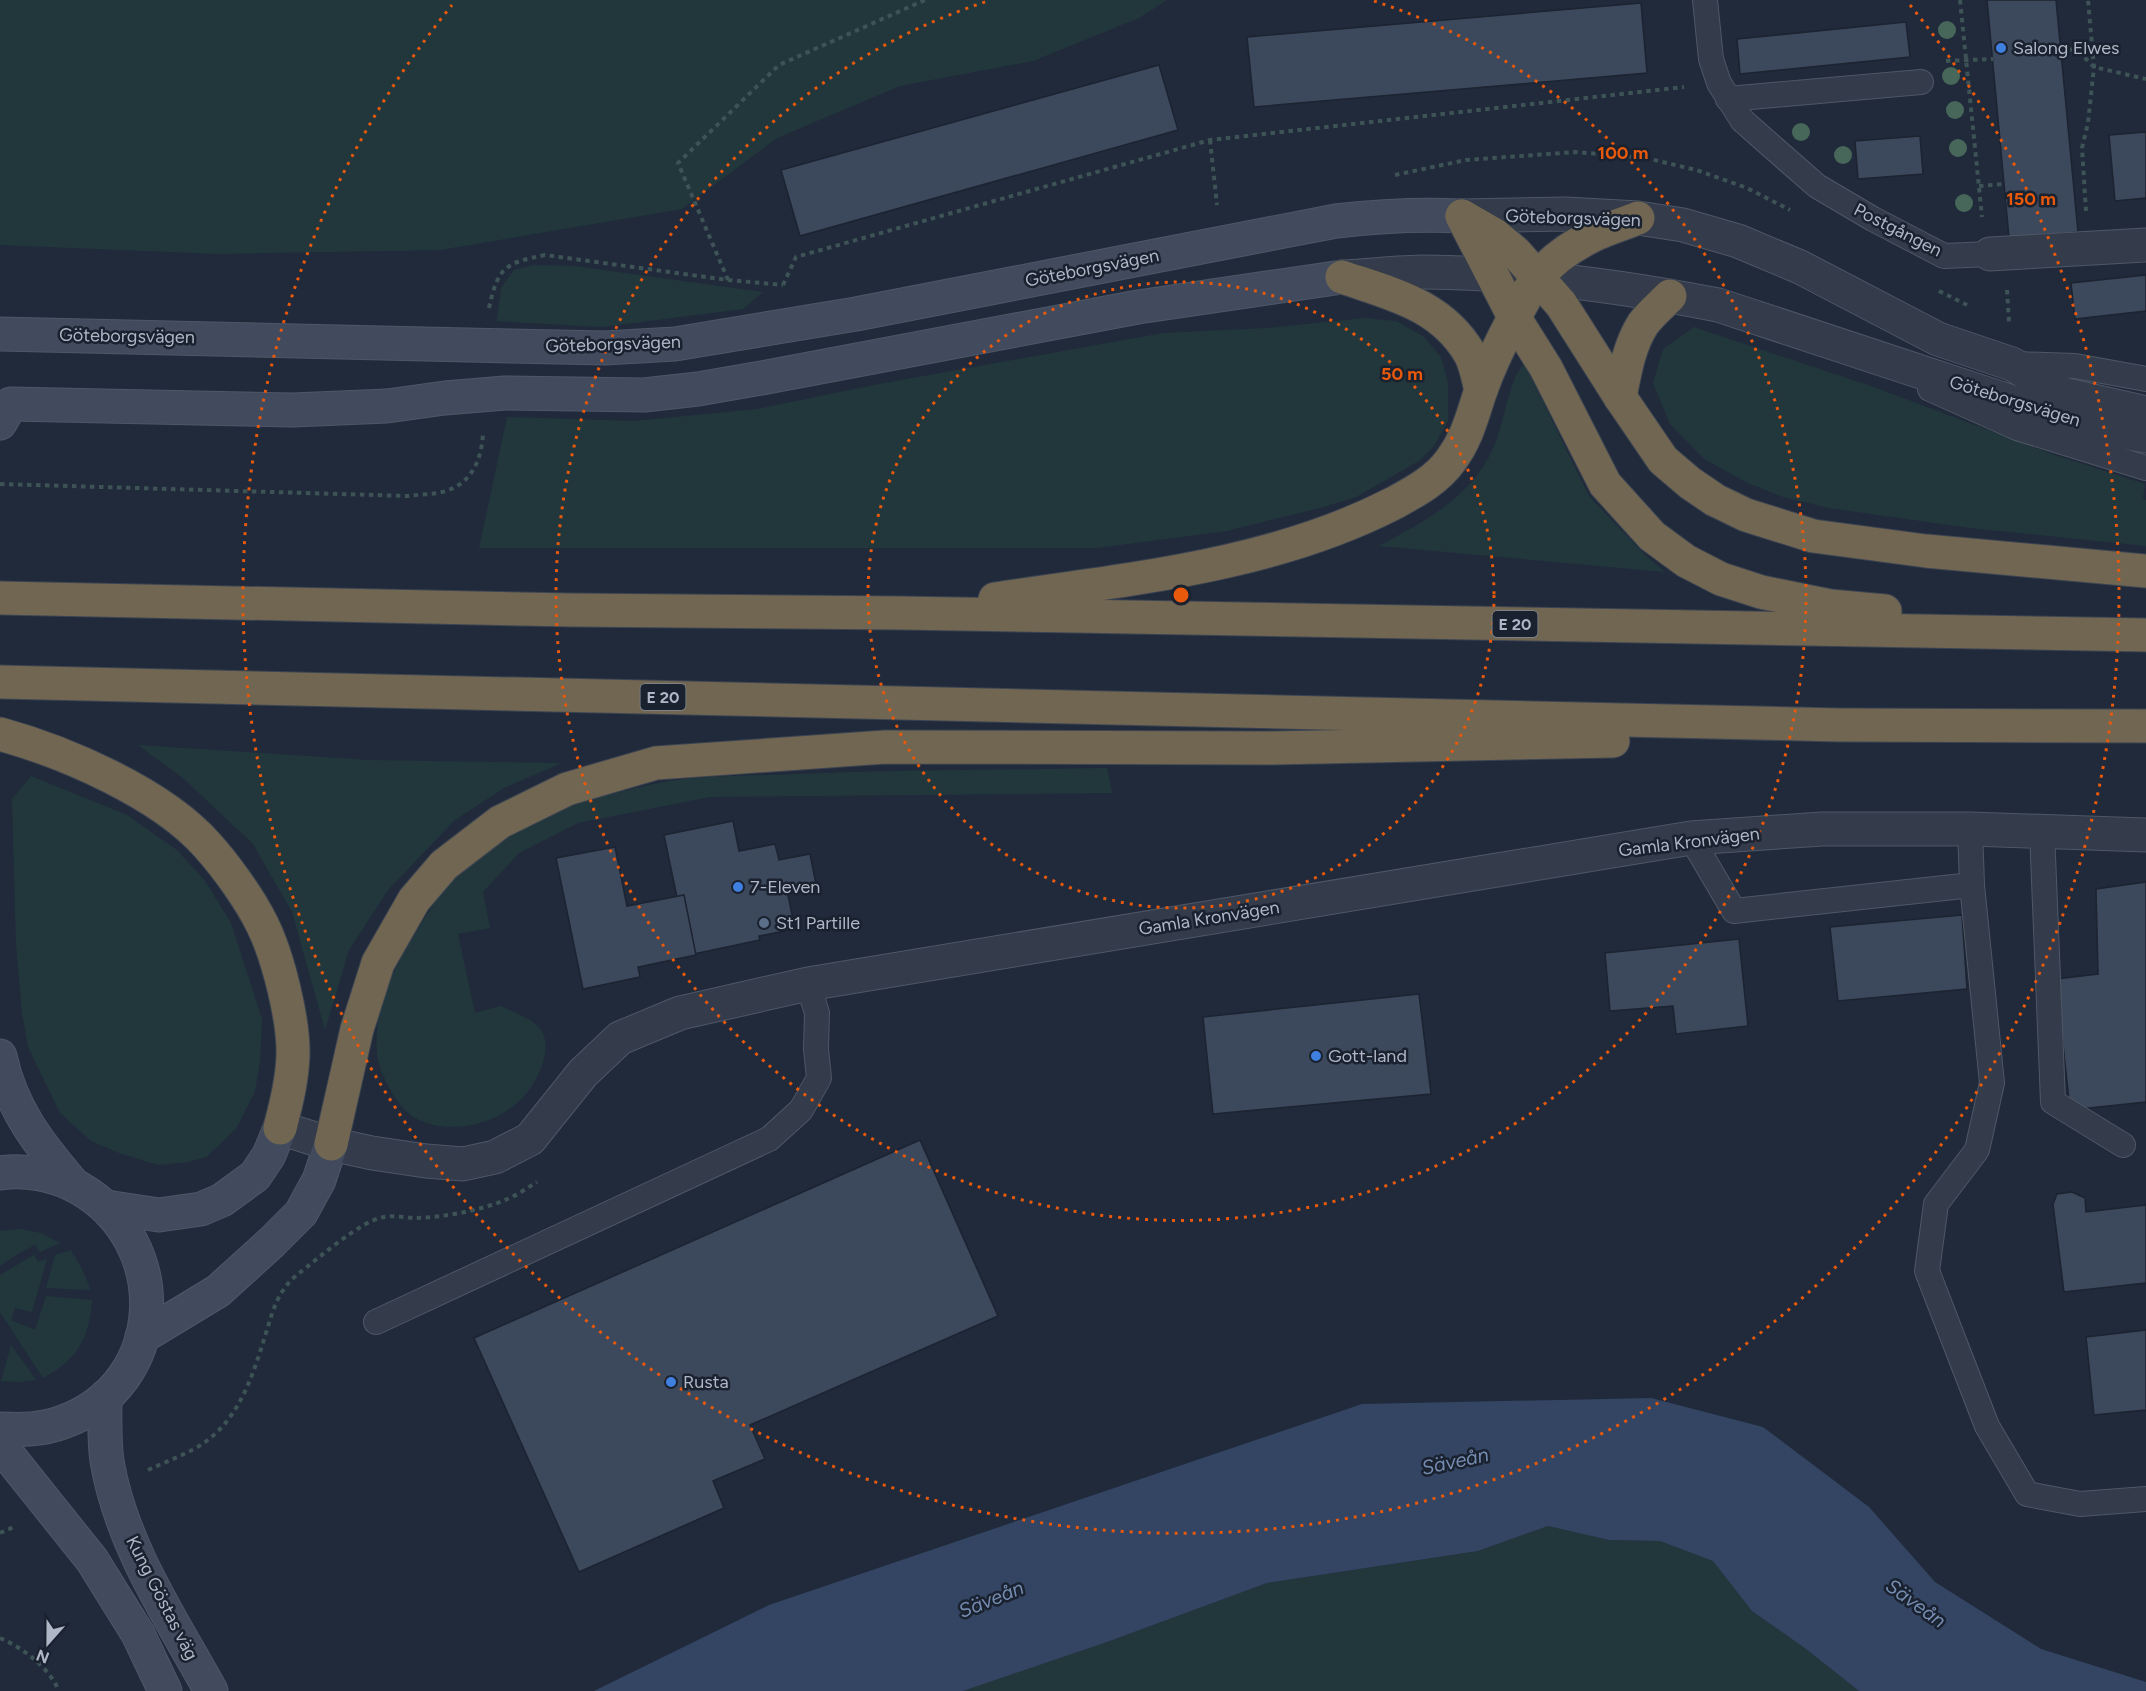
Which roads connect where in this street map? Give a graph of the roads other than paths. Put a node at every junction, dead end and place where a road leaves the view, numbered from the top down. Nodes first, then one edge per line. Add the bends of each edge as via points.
1 (1705, 0) edge
2 (1921, 82) dead end
3 (1724, 91) junction
4 (1462, 216) junction
5 (1638, 218) junction
6 (2146, 245) edge
7 (1990, 254) joint
8 (1491, 274) junction
9 (1342, 278) junction
10 (1536, 278) junction
11 (1670, 296) junction
12 (1514, 317) junction
13 (0, 334) edge
14 (1885, 360) junction
15 (2012, 364) junction
16 (2146, 379) edge
17 (1481, 390) junction
18 (1620, 398) junction
19 (4, 410) edge
20 (2146, 413) edge
21 (2146, 436) edge
22 (2146, 468) edge
23 (2146, 571) edge
24 (0, 598) edge
25 (901, 613) junction
26 (2138, 635) edge
27 (0, 682) edge
28 (2146, 726) edge
29 (2146, 731) edge
30 (0, 734) edge
31 (1970, 830) junction
32 (2042, 831) junction
33 (2146, 835) edge
34 (1690, 838) junction
35 (1972, 885) junction
36 (808, 984) junction
37 (0, 1056) edge
38 (280, 1128) junction
39 (331, 1144) junction
40 (2123, 1145) dead end
41 (0, 1173) edge
42 (73, 1184) junction
43 (106, 1208) junction
44 (376, 1322) dead end
45 (142, 1337) junction
46 (105, 1397) junction
47 (0, 1429) edge
48 (0, 1445) edge
49 (2146, 1499) edge
50 (165, 1691) edge
51 (211, 1691) edge

1 - 3 lane, Postgången via 1711,59
2 - 3 lane
3 - 7 lane, Postgången via 1742,120 1817,186 1944,256
4 - 5 street, Göteborgsvägen via 1566,214
4 - 8 highway
4 - 10 highway via 1495,235
4 - 13 main road, Göteborgsvägen via 1383,215 1336,221 856,314 675,344 605,348
5 - 10 highway via 1569,250
5 - 15 street, Göteborgsvägen via 1683,225 1738,241 1800,267 1938,339
6 - 7 street, Postgången
8 - 9 street, Göteborgsvägen via 1421,272
8 - 10 street, Göteborgsvägen
8 - 12 highway
9 - 17 highway via 1409,299 1432,313 1456,334 1471,356
9 - 19 main road, Göteborgsvägen via 1138,307 767,377 644,395 505,393 293,411
10 - 11 street, Göteborgsvägen
10 - 12 highway
10 - 18 highway via 1561,304
11 - 14 street, Göteborgsvägen via 1718,305
11 - 18 highway via 1644,322 1637,336
12 - 17 highway
12 - 26 highway via 1546,369 1605,484 1652,536 1686,561 1721,579 1761,592 1830,606
14 - 21 street, Göteborgsvägen via 2021,405
14 - 22 lane via 1924,386 2017,428
15 - 16 lane via 2075,366
15 - 20 street, Göteborgsvägen via 2063,394
17 - 25 highway via 1472,423 1450,462 1420,489 1371,515 1255,554 1113,581
18 - 23 highway via 1663,460 1690,483 1746,515 1781,527 1813,536 1915,549
24 - 25 highway, E 20
25 - 26 highway, E 20
27 - 28 highway, E 20 via 1827,725
29 - 39 highway via 1272,748 885,747 656,763 567,789 500,822 444,865 414,900 378,963 357,1029
30 - 38 highway via 30,742 138,791 206,844 237,886 262,924 280,973 291,1031 293,1055
31 - 32 street, Gamla Kronvägen
31 - 34 street, Gamla Kronvägen via 1822,829
31 - 35 lane
32 - 33 street, Gamla Kronvägen
32 - 40 lane via 2053,1102
34 - 35 lane via 1734,910
34 - 36 street, Gamla Kronvägen
35 - 49 lane via 1992,1083 1977,1150 1936,1204 1927,1271 1987,1426 2027,1494 2080,1504
36 - 39 street, Gamla Kronvägen via 680,1013 620,1038 583,1073 530,1139 495,1157 463,1164
36 - 44 lane via 817,1013 819,1078 801,1110 769,1139
37 - 42 main road via 20,1114
38 - 39 street, Gamla Kronvägen
38 - 43 main road via 255,1176 222,1200 201,1209 159,1215
39 - 45 main road via 301,1213 219,1291
41 - 42 main road via 39,1174
42 - 43 main road
43 - 45 main road via 129,1235 143,1267 147,1302
45 - 46 main road via 133,1360
46 - 47 main road via 63,1422 32,1430
46 - 51 main road, Kung Göstas väg via 107,1461 118,1508 138,1558
48 - 50 main road via 92,1560 138,1634

